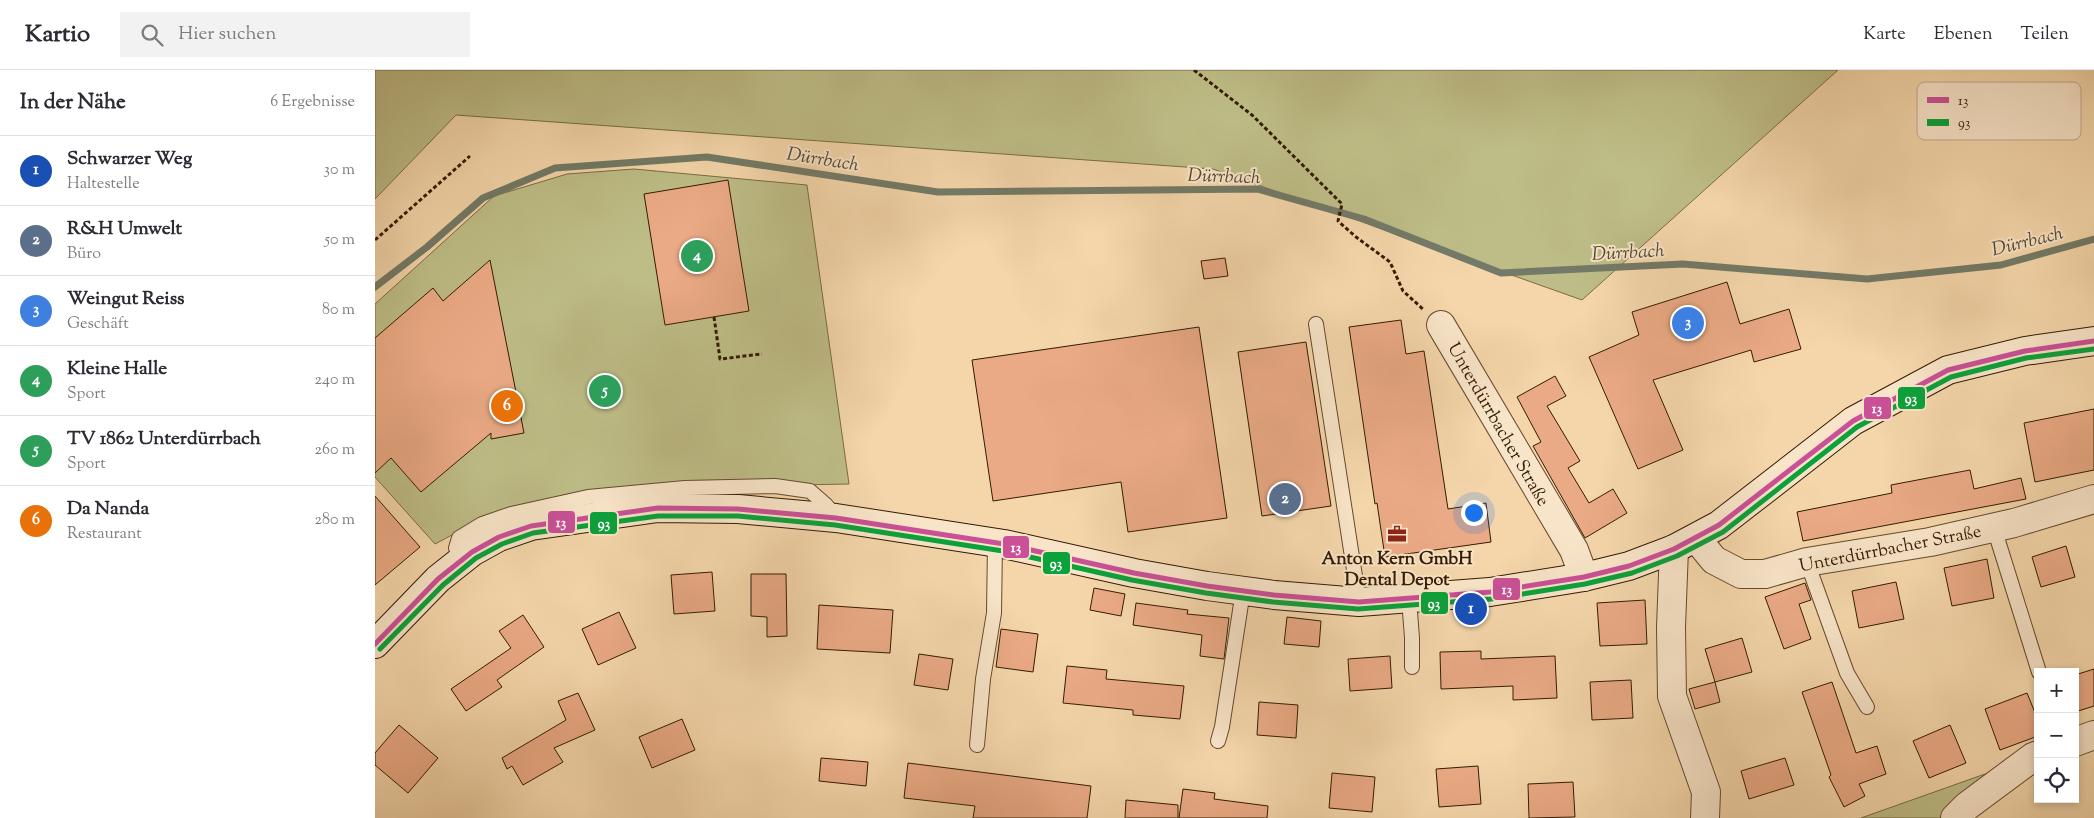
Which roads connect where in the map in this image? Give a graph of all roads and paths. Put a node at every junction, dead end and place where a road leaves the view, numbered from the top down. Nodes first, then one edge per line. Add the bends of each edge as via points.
1 (1194, 70) edge
2 (470, 156) dead end
3 (375, 240) edge
4 (714, 317) dead end
5 (1316, 324) dead end
6 (1441, 325) joint
7 (2094, 341) edge
8 (762, 354) dead end
9 (2094, 499) edge
10 (1994, 528) junction
11 (995, 543) junction
12 (1685, 544) junction
13 (1807, 562) junction
14 (1584, 577) junction
15 (1243, 590) junction
16 (1409, 599) junction
17 (1359, 602) junction
18 (375, 644) edge
19 (1411, 667) dead end
20 (2038, 668) edge
21 (1867, 707) dead end
22 (2094, 735) edge
23 (1218, 741) dead end
24 (2079, 741) edge
25 (977, 744) dead end
26 (2034, 757) edge
27 (1706, 805) edge
28 (1717, 818) edge
29 (1955, 818) edge

1 - 6 path via 1252,115 1343,204 1338,221 1390,262 1403,291
2 - 3 path
4 - 8 path via 720,359
5 - 17 lane
6 - 14 street, Unterdürrbacher Straße via 1573,550
7 - 12 street via 2025,351 1948,370 1853,421 1719,525
9 - 10 street, Unterdürrbacher Straße
10 - 13 street, Unterdürrbacher Straße
10 - 20 lane
11 - 15 street via 1134,573
11 - 18 street via 837,518 738,509 658,508 531,526 499,537 461,560
11 - 25 lane via 994,613
12 - 13 street, Unterdürrbacher Straße via 1741,574 1765,574
12 - 14 street via 1629,566
12 - 27 street via 1671,627 1672,696
13 - 21 lane via 1847,673
14 - 16 street via 1490,592
15 - 17 street
15 - 23 lane
16 - 17 street
16 - 19 lane via 1413,638
22 - 24 street
26 - 29 street
27 - 28 lane

